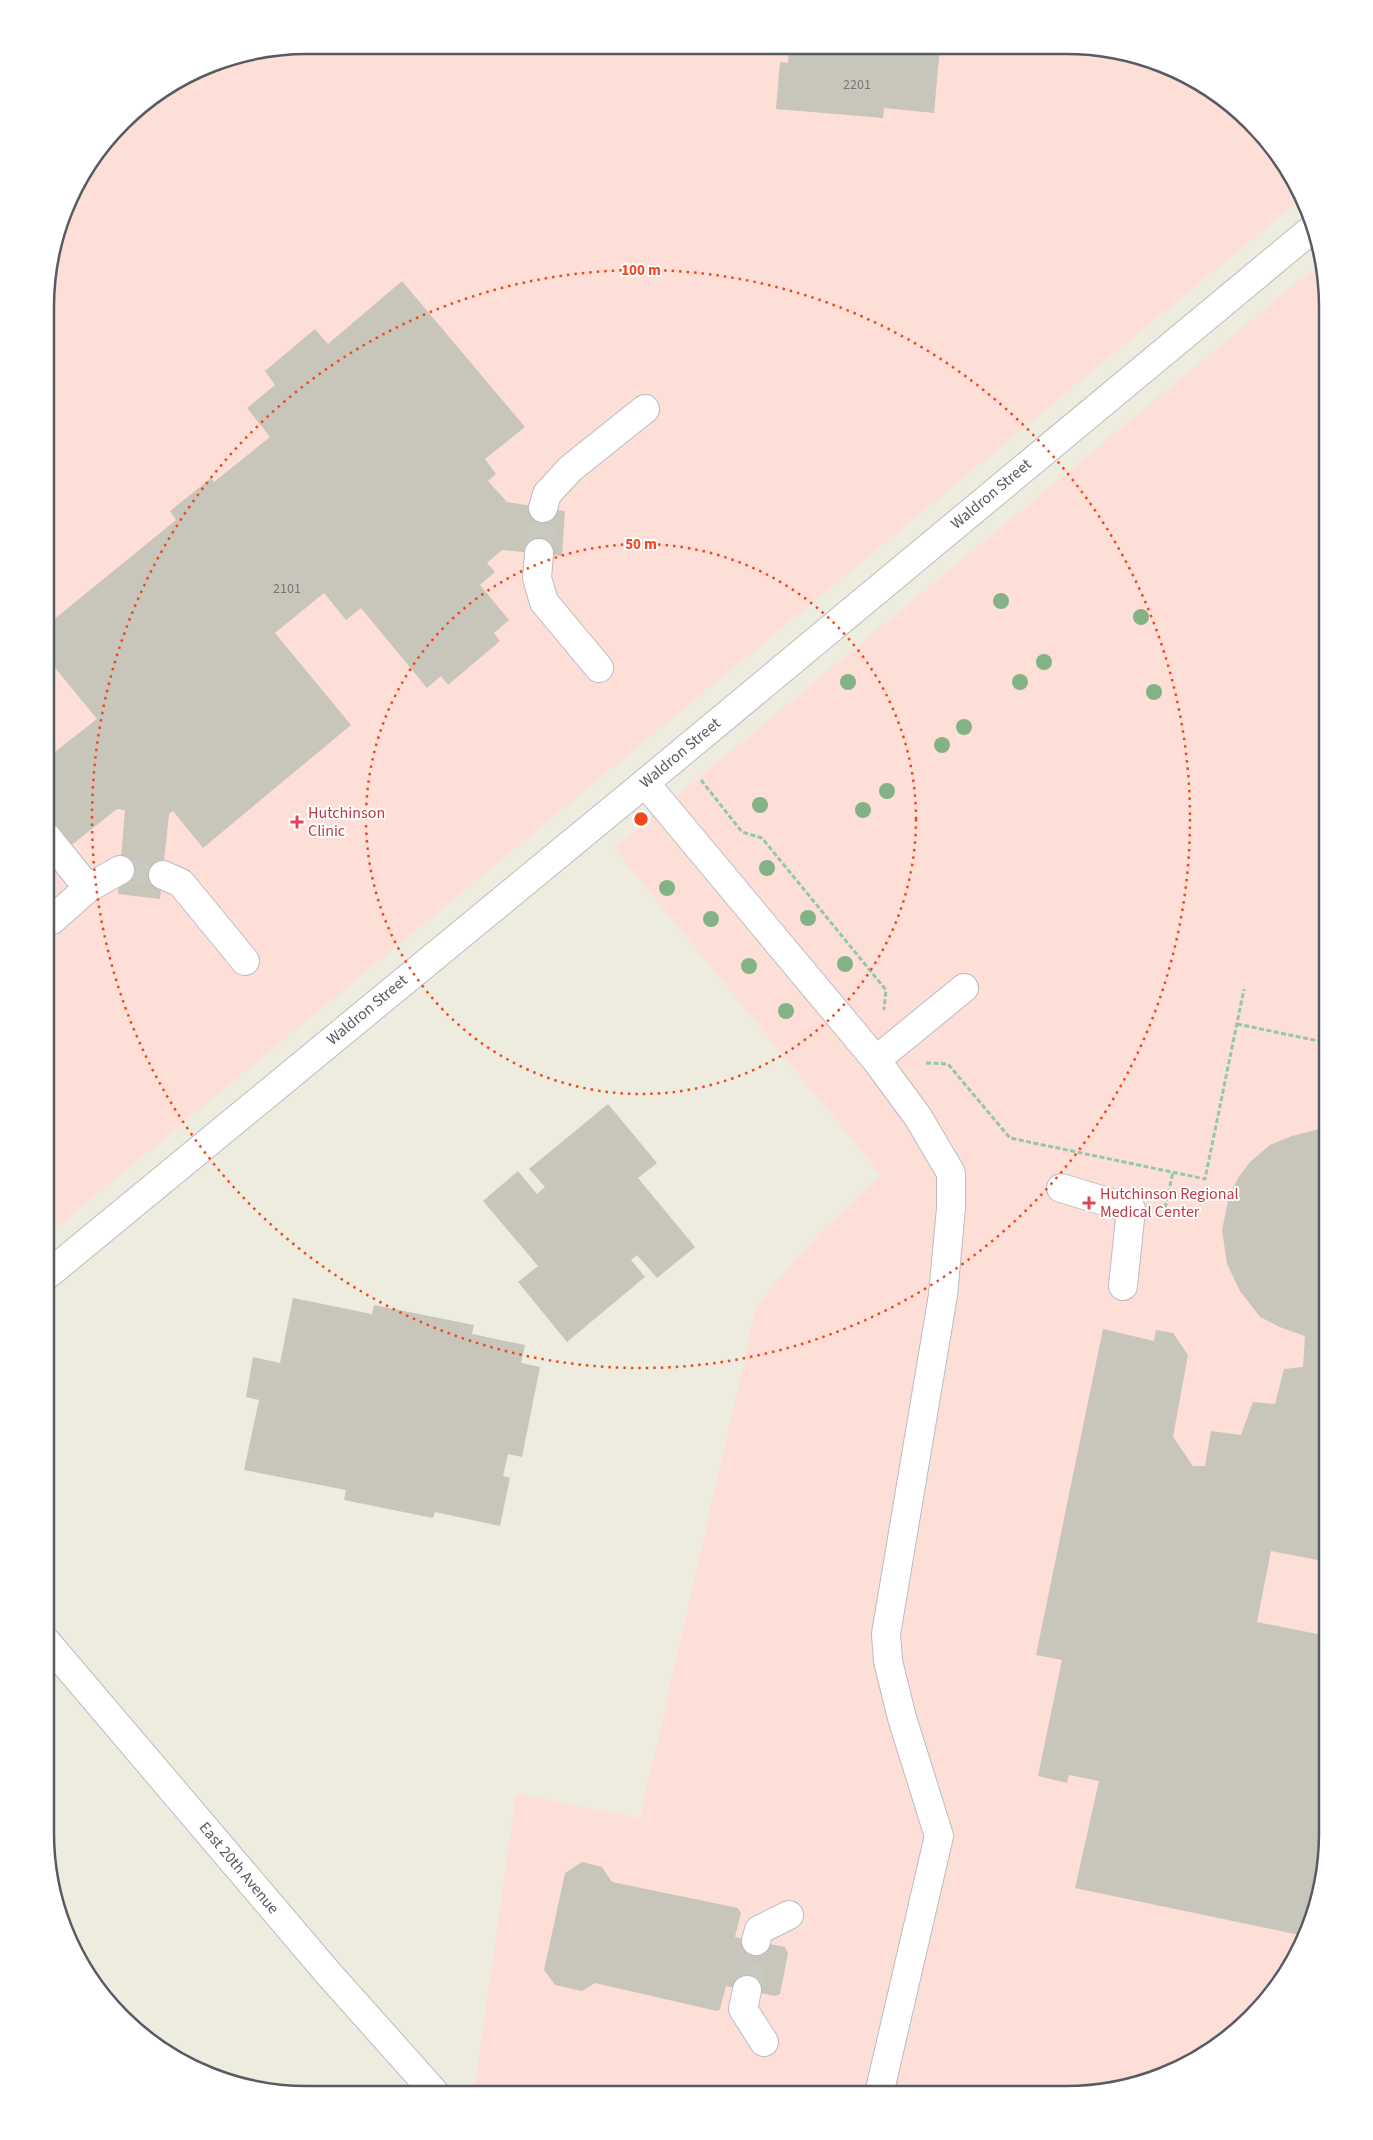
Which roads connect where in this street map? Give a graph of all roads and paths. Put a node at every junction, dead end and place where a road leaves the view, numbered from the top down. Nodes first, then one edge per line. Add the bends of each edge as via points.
1 (1308, 232) edge
2 (645, 409) dead end
3 (543, 508) tunnel mouth
4 (539, 553) tunnel mouth
5 (599, 668) dead end
6 (701, 779) dead end
7 (645, 783) junction
8 (54, 846) edge
9 (120, 870) tunnel mouth
10 (163, 875) tunnel mouth
11 (88, 888) junction
12 (54, 918) edge
13 (245, 961) dead end
14 (964, 988) dead end
15 (1244, 989) dead end
16 (883, 1015) dead end
17 (1237, 1024) junction
18 (1319, 1041) edge
19 (876, 1060) junction
20 (918, 1062) dead end
21 (1061, 1188) dead end
22 (54, 1269) edge
23 (1123, 1286) dead end
24 (54, 1651) edge
25 (789, 1916) dead end
26 (756, 1941) tunnel mouth
27 (747, 1990) tunnel mouth
28 (764, 2042) dead end
29 (429, 2086) edge
30 (881, 2086) edge

1 - 7 street, Waldron Street
2 - 3 street via 570,470 547,494
4 - 5 street via 537,578 544,602
6 - 16 path via 742,832 762,838 886,990
7 - 19 street
7 - 22 street, Waldron Street
8 - 11 street
9 - 11 street
10 - 13 street via 181,883
11 - 12 street
14 - 19 street
15 - 17 path
17 - 18 path
17 - 20 path via 1206,1179 1010,1138 948,1064
19 - 30 street via 918,1117 951,1173 943,1295 886,1634 888,1661 902,1718 939,1836
21 - 23 street via 1131,1209
24 - 29 street, East 20th Avenue via 322,1966
25 - 26 street via 759,1930
27 - 28 street via 743,2010

